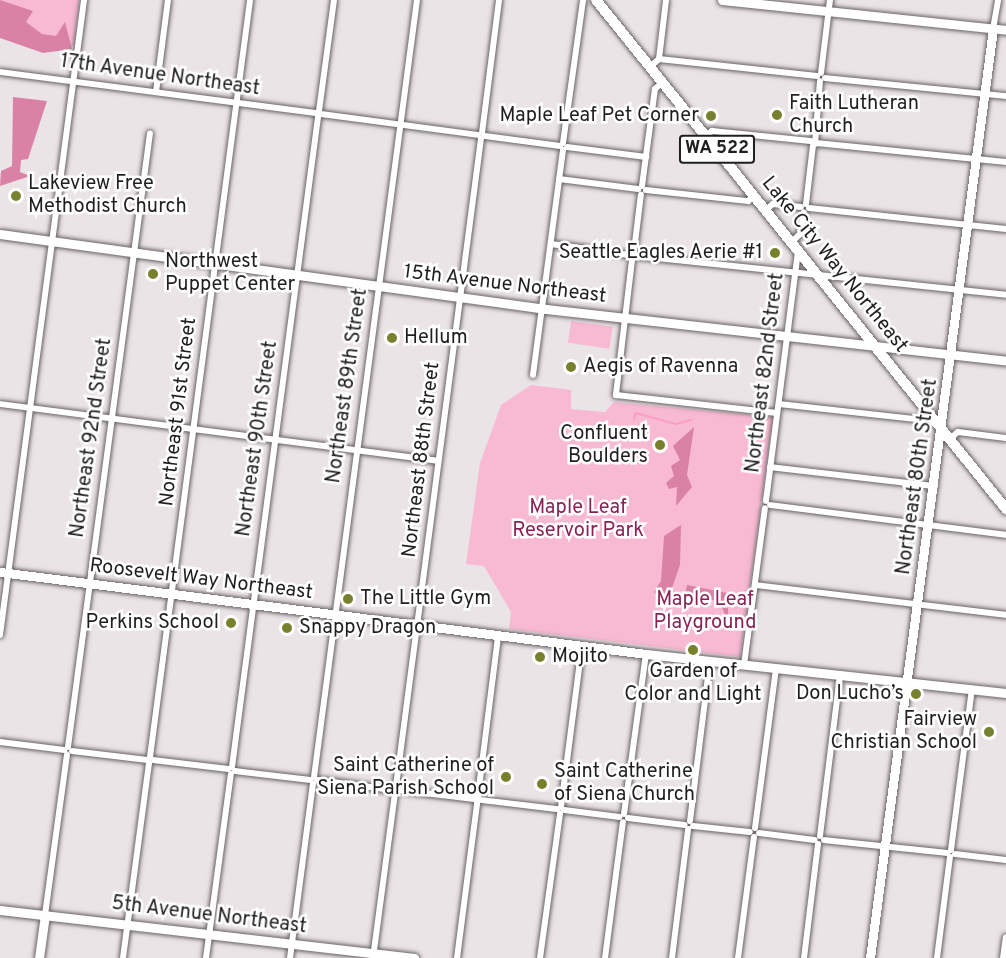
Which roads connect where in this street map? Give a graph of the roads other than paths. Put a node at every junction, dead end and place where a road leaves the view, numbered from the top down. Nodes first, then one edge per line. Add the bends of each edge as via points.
1 (84, 0) edge
2 (168, 0) edge
3 (250, 0) edge
4 (334, 0) edge
5 (417, 0) edge
6 (499, 0) edge
7 (583, 0) edge
8 (596, 0) edge
9 (666, 0) edge
10 (722, 0) edge
11 (830, 0) edge
12 (998, 0) edge
13 (829, 12) junction
14 (993, 29) junction
15 (1006, 30) edge
16 (659, 59) junction
17 (650, 67) junction
18 (0, 72) edge
19 (821, 77) junction
20 (73, 80) junction
21 (663, 82) junction
22 (156, 92) junction
23 (985, 94) junction
24 (1006, 96) edge
25 (237, 102) junction
26 (318, 114) junction
27 (400, 125) junction
28 (150, 134) dead end
29 (481, 136) junction
30 (706, 136) junction
31 (813, 142) junction
32 (563, 146) junction
33 (646, 157) junction
34 (977, 159) junction
35 (1006, 162) edge
36 (559, 179) junction
37 (642, 190) junction
38 (755, 196) junction
39 (805, 208) junction
40 (766, 210) junction
41 (969, 225) junction
42 (1006, 229) edge
43 (0, 234) edge
44 (52, 242) junction
45 (551, 244) junction
46 (795, 246) junction
47 (135, 253) junction
48 (633, 255) junction
49 (215, 264) junction
50 (795, 274) junction
51 (297, 275) junction
52 (820, 277) junction
53 (378, 286) junction
54 (961, 290) junction
55 (1006, 295) edge
56 (460, 298) junction
57 (542, 309) junction
58 (625, 318) junction
59 (787, 338) junction
60 (878, 347) junction
61 (953, 355) junction
62 (1006, 361) edge
63 (533, 375) dead end
64 (0, 404) edge
65 (779, 404) junction
66 (30, 408) junction
67 (777, 413) junction
68 (932, 414) junction
69 (112, 419) junction
70 (943, 428) junction
71 (193, 430) junction
72 (951, 438) junction
73 (1006, 438) edge
74 (275, 440) junction
75 (356, 451) junction
76 (438, 461) junction
77 (770, 467) junction
78 (935, 486) junction
79 (1002, 500) edge
80 (767, 504) junction
81 (1006, 509) edge
82 (930, 525) junction
83 (1006, 535) edge
84 (4, 573) edge
85 (91, 584) junction
86 (755, 585) junction
87 (171, 595) junction
88 (253, 605) junction
89 (919, 606) junction
90 (334, 615) junction
91 (1006, 615) edge
92 (417, 625) junction
93 (0, 635) edge
94 (498, 636) junction
95 (582, 646) junction
96 (646, 654) junction
97 (710, 661) junction
98 (744, 665) junction
99 (776, 668) junction
100 (840, 675) junction
101 (908, 682) junction
102 (972, 689) junction
103 (1006, 693) edge
104 (0, 742) edge
105 (68, 750) junction
106 (150, 760) junction
107 (232, 770) junction
108 (313, 780) junction
109 (395, 790) junction
110 (477, 800) junction
111 (560, 810) junction
112 (624, 818) junction
113 (689, 825) junction
114 (754, 832) junction
115 (819, 840) junction
116 (885, 847) junction
117 (950, 853) junction
118 (1006, 860) edge
119 (0, 910) edge
120 (45, 915) junction
121 (128, 925) junction
122 (209, 934) junction
123 (1006, 941) edge
124 (292, 944) junction
125 (373, 956) edge
126 (39, 958) edge
127 (123, 958) edge
128 (206, 958) edge
129 (290, 958) edge
130 (414, 958) edge
131 (457, 958) edge
132 (540, 958) edge
133 (605, 958) edge
134 (672, 958) edge
135 (738, 958) edge
136 (804, 958) edge
137 (870, 958) edge
138 (937, 958) edge
139 (1003, 958) edge

1 - 20 street
2 - 22 street
3 - 25 street, Northeast 91st Street
4 - 26 street, Northeast 90th Street
5 - 27 street, Northeast 89th Street
6 - 29 street, Northeast 88th Street
7 - 32 street
8 - 17 main road, Lake City Way Northeast / WA 522
9 - 16 street
10 - 13 street
11 - 13 street, Northeast 82nd Street
12 - 14 street, Northeast 80th Street
13 - 14 street
13 - 19 street, Northeast 82nd Street
14 - 15 street
14 - 23 street, Northeast 80th Street
16 - 17 street
16 - 19 street
17 - 21 main road, Lake City Way Northeast / WA 522
18 - 20 street, 17th Avenue Northeast
19 - 23 street
19 - 31 street, Northeast 82nd Street
20 - 22 street, 17th Avenue Northeast
20 - 44 street
21 - 30 main road, Lake City Way Northeast / WA 522
21 - 33 street via 655,89
22 - 25 street, 17th Avenue Northeast
23 - 24 street
23 - 34 street, Northeast 80th Street
25 - 26 street, 17th Avenue Northeast
25 - 49 street, Northeast 91st Street
26 - 27 street, 17th Avenue Northeast
26 - 51 street, Northeast 90th Street
27 - 29 street, 17th Avenue Northeast
27 - 53 street, Northeast 89th Street
28 - 47 street, Northeast 92nd Street
29 - 32 street, 17th Avenue Northeast
29 - 56 street, Northeast 88th Street
30 - 31 street via 712,131
30 - 38 main road, Lake City Way Northeast / WA 522
31 - 34 street
31 - 39 street, Northeast 82nd Street
32 - 33 street, 17th Avenue Northeast
32 - 36 street
33 - 37 street
34 - 35 street
34 - 41 street, Northeast 80th Street
36 - 37 street
36 - 45 street
37 - 38 street via 748,201
37 - 48 street
38 - 40 main road, Lake City Way Northeast / WA 522
39 - 40 street via 772,204
39 - 41 street
39 - 46 street, Northeast 82nd Street
40 - 46 main road, Lake City Way Northeast / WA 522
41 - 42 street
41 - 54 street, Northeast 80th Street
43 - 44 street, 15th Avenue Northeast
44 - 47 street, 15th Avenue Northeast
44 - 66 street
45 - 48 street
45 - 57 street
46 - 50 street, Northeast 82nd Street
46 - 52 main road, Lake City Way Northeast / WA 522
47 - 49 street, 15th Avenue Northeast
47 - 69 street, Northeast 92nd Street
48 - 50 street
48 - 58 street
49 - 51 street, 15th Avenue Northeast
49 - 71 street, Northeast 91st Street
50 - 52 street
50 - 59 street, Northeast 82nd Street
51 - 53 street, 15th Avenue Northeast
51 - 74 street, Northeast 90th Street
52 - 54 street
52 - 60 main road, Lake City Way Northeast / WA 522
53 - 56 street, 15th Avenue Northeast
53 - 75 street, Northeast 89th Street
54 - 55 street
54 - 61 street, Northeast 80th Street
56 - 57 street, 15th Avenue Northeast
56 - 76 street, Northeast 88th Street
57 - 58 street, 15th Avenue Northeast
57 - 63 street
58 - 59 street, 15th Avenue Northeast
58 - 67 street via 616,395
59 - 60 street, 15th Avenue Northeast
59 - 65 street, Northeast 82nd Street
60 - 61 street, 15th Avenue Northeast
60 - 68 main road, Lake City Way Northeast / WA 522
61 - 62 street, 15th Avenue Northeast
61 - 70 street, Northeast 80th Street
64 - 66 street
65 - 67 street, Northeast 82nd Street
65 - 68 street via 925,420
66 - 69 street
66 - 84 street
67 - 77 street, Northeast 82nd Street
68 - 70 main road, Lake City Way Northeast / WA 522
69 - 71 street
69 - 85 street, Northeast 92nd Street
70 - 72 main road, Lake City Way Northeast / WA 522
70 - 78 street, Northeast 80th Street
71 - 74 street
71 - 87 street, Northeast 91st Street
72 - 73 street via 958,432
72 - 79 main road, Lake City Way Northeast / WA 522
74 - 75 street
74 - 88 street, Northeast 90th Street
75 - 76 street
75 - 90 street, Northeast 89th Street
76 - 92 street, Northeast 88th Street
77 - 78 street
77 - 80 street, Northeast 82nd Street
78 - 82 street, Northeast 80th Street
79 - 81 main road, Lake City Way Northeast / WA 522
80 - 82 street
80 - 86 street, Northeast 82nd Street
82 - 83 street
82 - 89 street, Northeast 80th Street
84 - 85 street, Roosevelt Way Northeast
84 - 93 street
85 - 87 street, Roosevelt Way Northeast
85 - 105 street, Northeast 92nd Street
86 - 89 street
86 - 98 street, Northeast 82nd Street
87 - 88 street, Roosevelt Way Northeast
87 - 106 street, Northeast 91st Street
88 - 90 street, Roosevelt Way Northeast
88 - 107 street, Northeast 90th Street
89 - 91 street
89 - 101 street, Northeast 80th Street
90 - 92 street, Roosevelt Way Northeast
90 - 108 street, Northeast 89th Street
92 - 94 street, Roosevelt Way Northeast
92 - 109 street, Northeast 88th Street
94 - 95 street, Roosevelt Way Northeast
94 - 110 street
95 - 96 street, Roosevelt Way Northeast
95 - 111 street
96 - 97 street, Roosevelt Way Northeast
96 - 112 street
97 - 98 street, Roosevelt Way Northeast
97 - 113 street
98 - 99 street, Roosevelt Way Northeast
99 - 100 street, Roosevelt Way Northeast
99 - 114 street
100 - 101 street, Roosevelt Way Northeast
100 - 115 street
101 - 102 street, Roosevelt Way Northeast
101 - 116 street, Northeast 80th Street
102 - 103 street, Roosevelt Way Northeast
102 - 117 street
104 - 105 street
105 - 106 street
105 - 120 street, Northeast 92nd Street
106 - 107 street
106 - 121 street, Northeast 91st Street
107 - 108 street
107 - 122 street, Northeast 90th Street
108 - 109 street
108 - 124 street, Northeast 89th Street
109 - 110 street
109 - 125 street, Northeast 88th Street
110 - 111 street
110 - 131 street
111 - 112 street
111 - 132 street
112 - 113 street
112 - 133 street
113 - 114 street
113 - 134 street
114 - 115 street
114 - 135 street
115 - 116 street
115 - 136 street
116 - 117 street
116 - 137 street, Northeast 80th Street
117 - 118 street
117 - 138 street
119 - 120 street, 5th Avenue Northeast
120 - 121 street, 5th Avenue Northeast
120 - 126 street, Northeast 92nd Street
121 - 122 street, 5th Avenue Northeast
121 - 127 street, Northeast 91st Street
122 - 124 street, 5th Avenue Northeast
122 - 128 street, Northeast 90th Street
123 - 139 street
124 - 125 street, 5th Avenue Northeast
124 - 129 street, Northeast 89th Street
125 - 130 street, 5th Avenue Northeast

